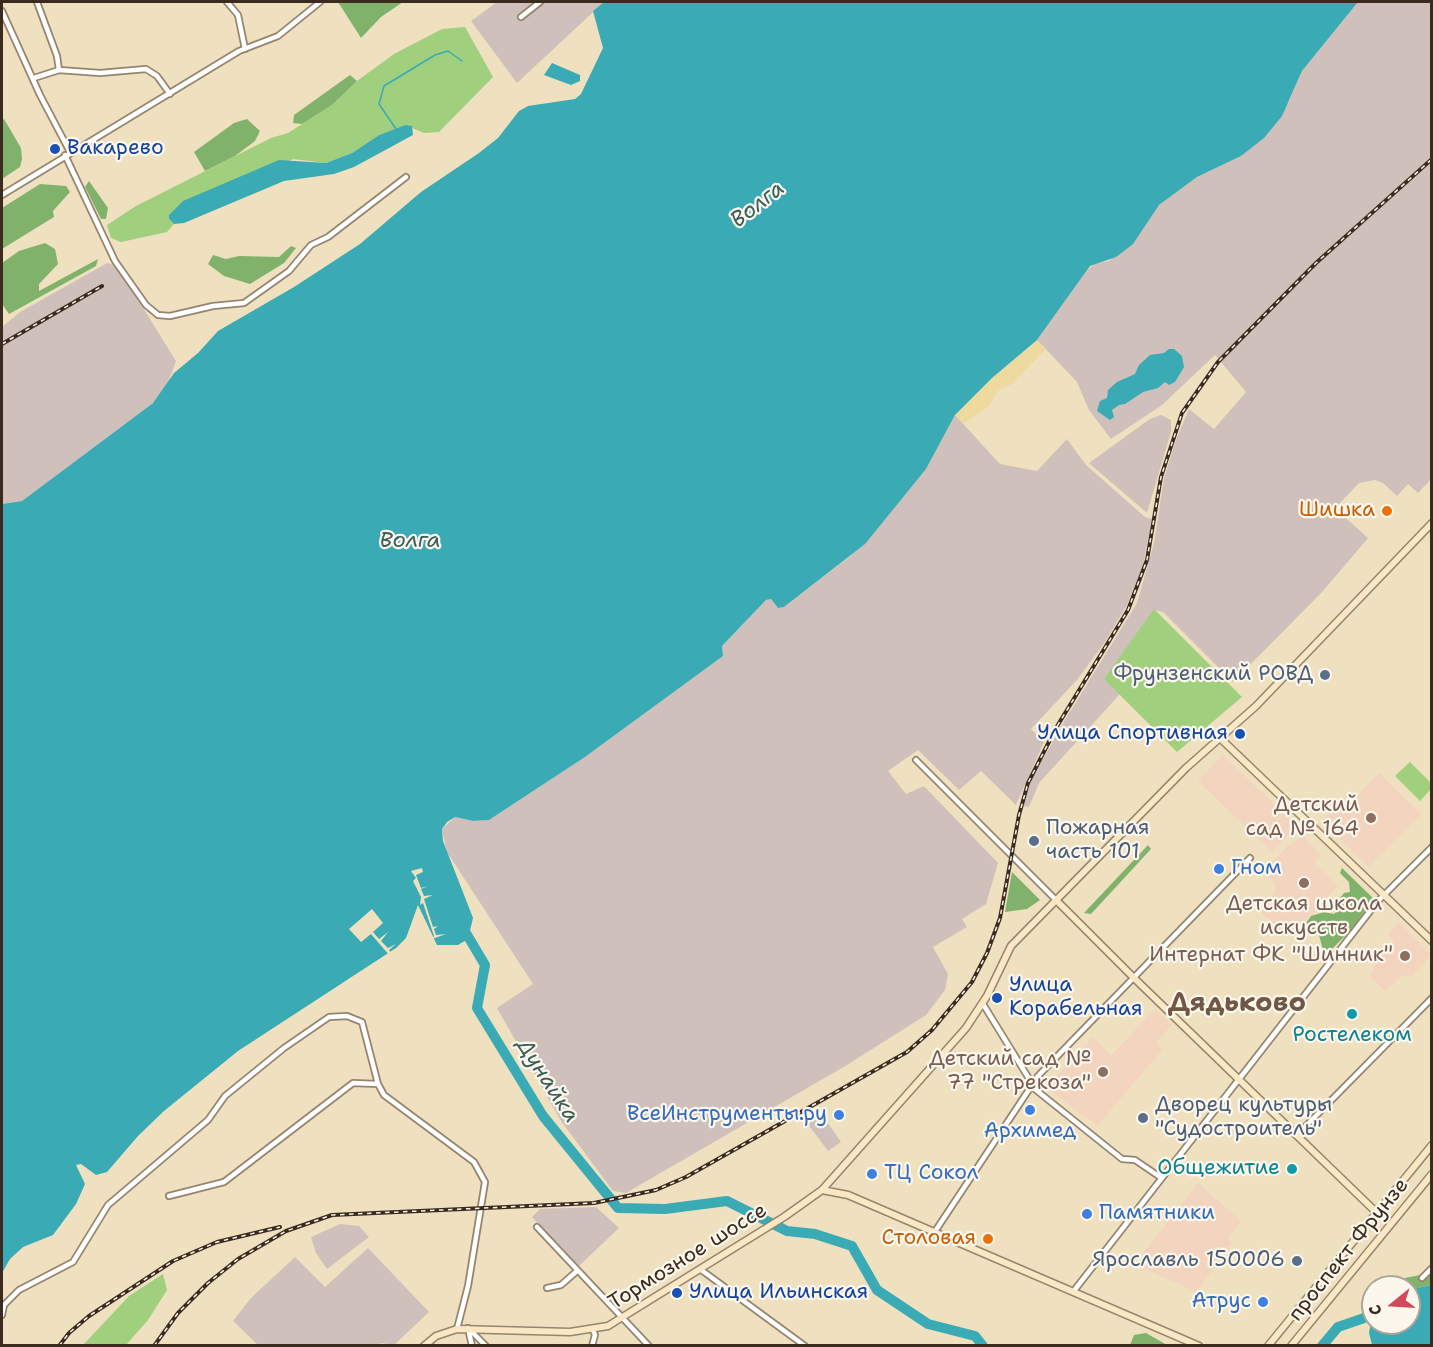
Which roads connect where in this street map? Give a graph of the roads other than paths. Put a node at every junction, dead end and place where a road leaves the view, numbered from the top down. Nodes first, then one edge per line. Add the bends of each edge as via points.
1 (37, 2) edge
2 (227, 2) edge
3 (320, 2) edge
4 (540, 2) edge
5 (2, 11) edge
6 (521, 17) dead end
7 (245, 49) junction
8 (59, 70) junction
9 (34, 78) junction
10 (170, 94) junction
11 (68, 154) junction
12 (406, 177) dead end
13 (2, 195) edge
14 (1431, 523) edge
15 (1220, 738) junction
16 (916, 760) dead end
17 (1431, 847) edge
18 (1250, 858) dead end
19 (1383, 896) junction
20 (1056, 900) junction
21 (1431, 941) edge
22 (1135, 980) junction
23 (1431, 998) edge
24 (983, 1004) junction
25 (1239, 1079) junction
26 (378, 1084) junction
27 (1032, 1085) junction
28 (1297, 1135) junction
29 (1431, 1145) edge
30 (1431, 1174) edge
31 (1160, 1177) junction
32 (822, 1190) junction
33 (169, 1196) dead end
34 (1376, 1212) junction
35 (537, 1227) dead end
36 (934, 1233) junction
37 (1431, 1268) edge
38 (700, 1269) junction
39 (577, 1271) junction
40 (1422, 1278) dead end
41 (547, 1288) dead end
42 (1073, 1292) junction
43 (2, 1315) edge
44 (623, 1318) junction
45 (468, 1328) junction
46 (457, 1329) junction
47 (593, 1330) junction
48 (423, 1346) edge
49 (472, 1346) edge
50 (486, 1346) edge
51 (592, 1346) edge
52 (649, 1346) edge
53 (805, 1346) edge
54 (1199, 1346) edge
55 (1268, 1346) edge
56 (1291, 1346) edge

1 - 8 street
2 - 7 street via 238,15
3 - 7 street via 278,36
4 - 6 street
5 - 9 street
7 - 10 street
8 - 9 street
8 - 10 street via 100,73 146,69 157,76
9 - 11 street
10 - 11 street
11 - 12 street via 115,261 146,305 158,315 170,316 244,303 289,271 311,245
11 - 13 street
14 - 15 street, Тормозное шоссе via 1256,706
15 - 19 street
15 - 20 street, Тормозное шоссе
16 - 20 street
17 - 19 street
18 - 22 street
19 - 21 street
19 - 25 street
20 - 22 street
20 - 24 street, Тормозное шоссе via 1006,952
22 - 25 street
22 - 27 street
23 - 28 street
24 - 27 street
24 - 32 street, Тормозное шоссе via 948,1050
25 - 28 street
25 - 31 street
26 - 33 street via 353,1083 224,1182
26 - 43 street via 362,1022 347,1016 329,1017 225,1096 208,1120 108,1205 73,1262 19,1290 4,1305
26 - 46 street via 384,1095 474,1162 485,1182
27 - 31 street via 1122,1159 1135,1160
27 - 36 street
28 - 34 street
29 - 34 street, проспект Фрунзе
30 - 56 street, проспект Фрунзе
31 - 42 street
32 - 36 street via 848,1195
32 - 38 street, Тормозное шоссе
34 - 55 street, проспект Фрунзе
35 - 39 street
36 - 42 street
37 - 40 street
38 - 44 street, Тормозное шоссе
38 - 53 street
39 - 41 street via 561,1285
39 - 44 street
42 - 54 street
44 - 47 street, Тормозное шоссе
44 - 52 street
45 - 46 street, Тормозное шоссе
45 - 47 street, Тормозное шоссе
45 - 49 street
45 - 50 street
46 - 48 street, Тормозное шоссе via 436,1336
47 - 51 street

